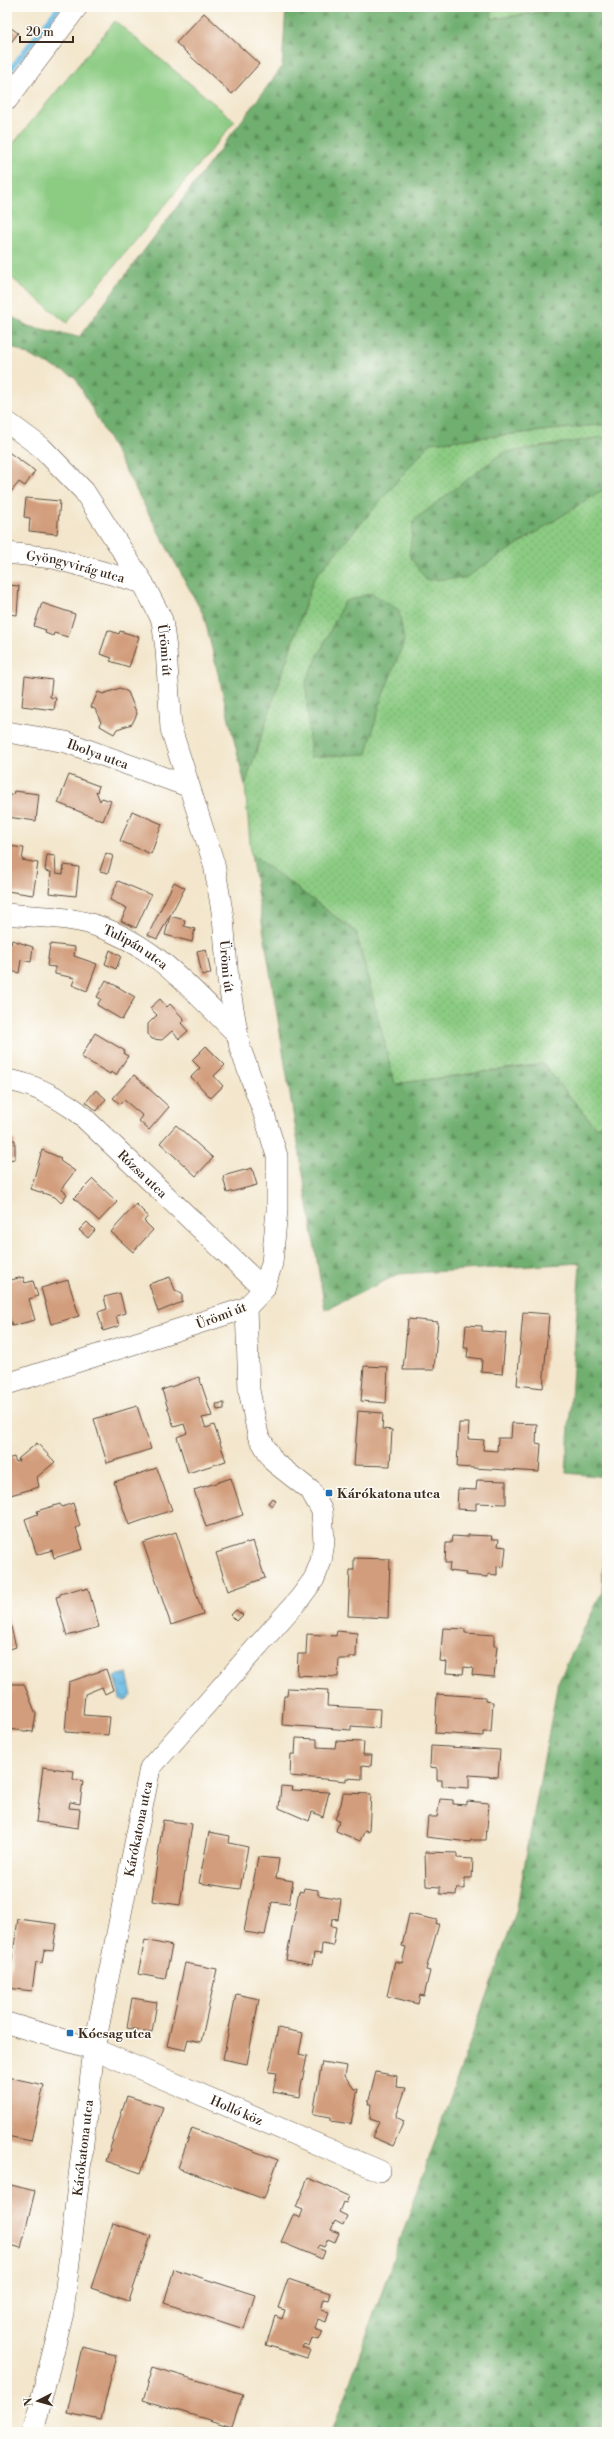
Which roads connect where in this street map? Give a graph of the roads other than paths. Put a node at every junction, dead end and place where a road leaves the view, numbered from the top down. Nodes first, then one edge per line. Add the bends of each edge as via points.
1 (77, 7) edge
2 (7, 100) edge
3 (7, 422) edge
4 (7, 552) edge
5 (143, 583) junction
6 (7, 732) edge
7 (187, 786) junction
8 (7, 914) edge
9 (237, 1034) junction
10 (7, 1080) edge
11 (264, 1290) junction
12 (246, 1308) junction
13 (7, 1384) edge
14 (7, 2024) edge
15 (94, 2049) junction
16 (380, 2171) dead end
17 (33, 2432) edge

1 - 2 street
3 - 5 street, Ürömi út via 41,447 84,491
4 - 5 street, Gyöngyvirág utca via 53,558
5 - 7 street, Ürömi út via 164,625 171,730
6 - 7 street, Ibolya utca via 59,740
7 - 9 street, Ürömi út via 214,864
8 - 9 street, Tulipán utca via 76,920 94,925 140,946 165,962
9 - 11 street, Ürömi út via 248,1074 277,1156 275,1240 272,1263
10 - 11 street, Rózsa utca via 29,1084 45,1091 78,1112
11 - 12 street, Ürömi út
12 - 13 street, Ürömi út
12 - 15 street, Kárókatona utca via 250,1390 258,1434 274,1462 312,1491 318,1500 324,1523 322,1561 300,1598 150,1768
14 - 15 street
15 - 16 street, Holló köz
15 - 17 street, Kárókatona utca via 63,2313

